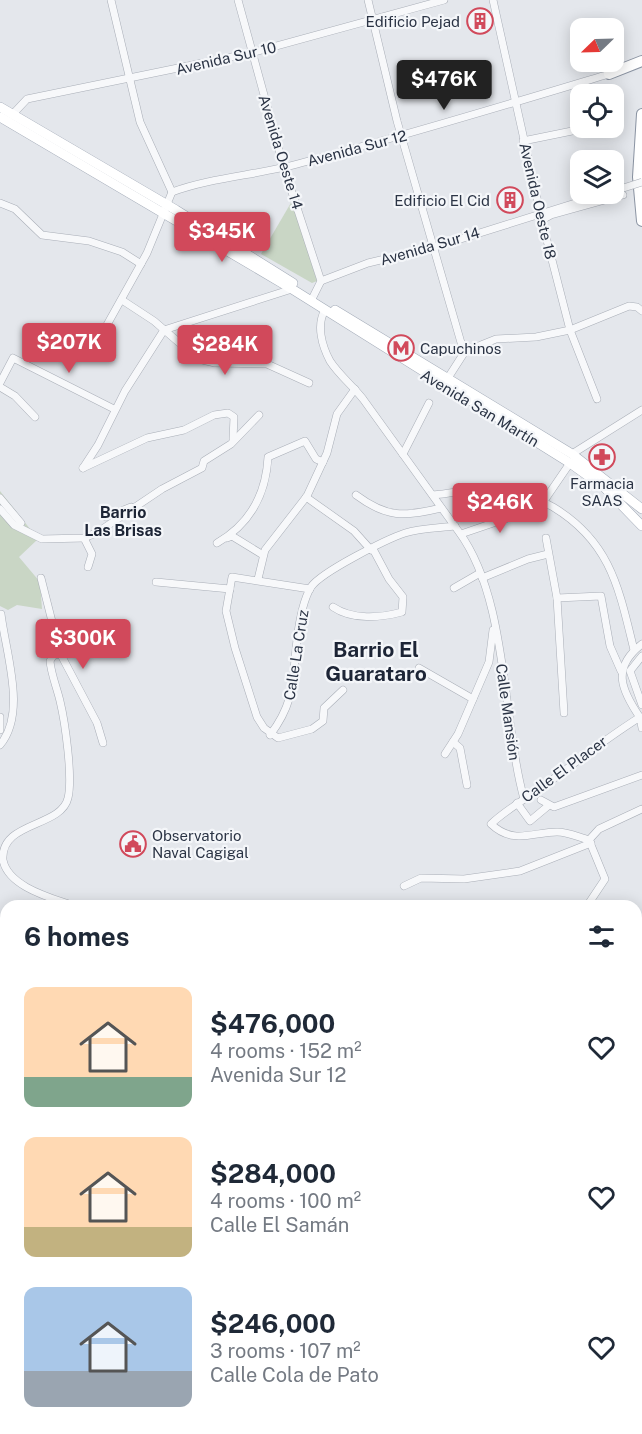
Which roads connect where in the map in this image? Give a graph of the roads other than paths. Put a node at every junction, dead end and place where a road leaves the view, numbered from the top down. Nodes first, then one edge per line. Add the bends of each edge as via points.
1 (111, 0) edge
2 (238, 0) edge
3 (368, 0) edge
4 (444, 0) edge
5 (493, 0) edge
6 (371, 20) junction
7 (251, 53) junction
8 (642, 61) edge
9 (609, 74) joint
10 (131, 80) junction
11 (514, 102) junction
12 (0, 107) edge
13 (642, 114) edge
14 (12, 115) junction
15 (0, 117) edge
16 (570, 131) edge
17 (402, 136) junction
18 (523, 141) junction
19 (284, 168) junction
20 (642, 182) edge
21 (624, 188) edge
22 (172, 192) junction
23 (0, 203) edge
24 (570, 203) edge
25 (591, 204) edge
26 (166, 210) junction
27 (541, 216) junction
28 (642, 221) edge
29 (435, 247) junction
30 (141, 264) junction
31 (321, 281) junction
32 (292, 289) junction
33 (312, 299) junction
34 (122, 300) junction
35 (324, 310) junction
36 (642, 311) edge
37 (164, 330) junction
38 (570, 330) junction
39 (464, 353) junction
40 (38, 358) dead end
41 (446, 381) junction
42 (309, 383) dead end
43 (0, 385) edge
44 (355, 389) junction
45 (597, 399) dead end
46 (429, 403) dead end
47 (114, 409) junction
48 (642, 410) edge
49 (259, 415) dead end
50 (35, 417) dead end
51 (233, 439) junction
52 (403, 454) junction
53 (571, 458) junction
54 (323, 462) junction
55 (609, 492) junction
56 (356, 495) dead end
57 (433, 495) junction
58 (306, 497) junction
59 (0, 498) edge
60 (544, 501) junction
61 (140, 504) junction
62 (441, 508) junction
63 (0, 509) edge
64 (531, 510) dead end
65 (640, 512) edge
66 (106, 517) dead end
67 (21, 523) dead end
68 (455, 526) junction
69 (642, 526) edge
70 (461, 534) junction
71 (84, 538) junction
72 (546, 538) dead end
73 (372, 549) junction
74 (548, 554) junction
75 (263, 555) junction
76 (88, 567) dead end
77 (481, 575) junction
78 (41, 578) dead end
79 (258, 579) junction
80 (156, 582) dead end
81 (454, 588) dead end
82 (230, 589) junction
83 (310, 589) junction
84 (557, 598) junction
85 (333, 607) dead end
86 (1, 614) edge
87 (494, 625) junction
88 (642, 644) edge
89 (634, 650) junction
90 (60, 653) junction
91 (642, 656) edge
92 (418, 668) dead end
93 (621, 671) junction
94 (343, 690) dead end
95 (473, 699) junction
96 (642, 705) edge
97 (564, 713) dead end
98 (0, 717) edge
99 (641, 719) edge
100 (642, 728) edge
101 (0, 730) edge
102 (270, 735) junction
103 (453, 742) junction
104 (103, 743) dead end
105 (0, 745) edge
106 (445, 754) dead end
107 (642, 775) edge
108 (467, 785) dead end
109 (524, 799) junction
110 (541, 800) dead end
111 (517, 803) junction
112 (548, 806) junction
113 (642, 809) edge
114 (590, 842) junction
115 (404, 886) dead end
116 (60, 900) edge
117 (591, 900) edge

1 - 10 street
2 - 7 street, Avenida Oeste 14
3 - 6 street
4 - 6 street, Avenida Sur 10
5 - 11 street, Avenida Oeste 18
6 - 7 street, Avenida Sur 10
6 - 17 street
7 - 10 street, Avenida Sur 10
7 - 19 street, Avenida Oeste 14
8 - 9 highway
9 - 11 street, Avenida Sur 12
10 - 14 street, Avenida Sur 10 via 27,99
10 - 22 street via 140,122
11 - 17 street, Avenida Sur 12
11 - 18 street, Avenida Oeste 18
12 - 14 main road, Avenida San Martín
13 - 28 highway via 638,177
14 - 26 main road, Avenida San Martín
15 - 26 main road, Avenida San Martín
16 - 18 street
17 - 19 street, Avenida Sur 12
17 - 29 street
18 - 27 street, Avenida Oeste 18
19 - 22 street, Avenida Sur 12 via 223,178
19 - 31 street, Avenida Oeste 14
20 - 21 street, bridge
22 - 26 street
23 - 30 street via 15,209 42,235 89,241 122,252
24 - 27 street
25 - 27 street
26 - 30 street
26 - 32 main road, Avenida San Martín
26 - 33 main road, Avenida San Martín
27 - 29 street, Avenida Sur 14
27 - 38 street, Avenida Oeste 18
29 - 31 street, Avenida Sur 14 via 368,263
29 - 39 street
30 - 34 street
31 - 33 street
32 - 33 main road, Avenida San Martín
32 - 37 street
33 - 35 main road, Avenida San Martín
33 - 41 main road, Avenida San Martín
34 - 37 street
34 - 40 street via 89,354
35 - 41 main road, Avenida San Martín
35 - 44 street, Calle Mansión via 319,319 324,347 332,363
36 - 38 street via 628,306
37 - 42 street via 198,359 267,364
37 - 47 street
38 - 39 street via 496,339
38 - 45 street, Avenida Oeste 18
39 - 41 street
41 - 53 main road, Avenida San Martín
43 - 47 street via 14,358
43 - 50 street
44 - 52 street, Calle Mansión
44 - 54 street via 337,414
46 - 52 street
47 - 51 street via 98,445 82,468 147,438 184,430 223,414 234,417
48 - 53 street
49 - 51 street
51 - 61 street via 204,461 202,468
52 - 57 street, Calle Mansión
53 - 55 main road, Avenida San Martín
53 - 60 street
53 - 65 main road, Avenida San Martín via 607,479
54 - 58 street
54 - 75 street via 316,459 305,441 267,457 265,486 250,513 239,528 219,542 232,536
55 - 65 main road
55 - 69 main road, Avenida San Martín
56 - 62 street via 373,507 399,515
57 - 60 street via 499,488
57 - 62 street, Calle Mansión
58 - 73 street
58 - 75 street
59 - 67 street
60 - 89 street via 576,523 609,562
61 - 66 street
61 - 71 street
62 - 68 street, Calle Mansión
63 - 71 street via 14,525 42,539
64 - 70 street
68 - 70 street, Calle Mansión
68 - 73 street, Calle La Cruz via 406,532
70 - 77 street, Calle Mansión
71 - 76 street via 92,554
72 - 74 street
73 - 83 street, Calle La Cruz via 331,570
73 - 85 street via 403,597 402,612 384,617 352,615
74 - 77 street
74 - 84 street
75 - 79 street
77 - 81 street
77 - 87 street, Calle Mansión
78 - 90 street
79 - 82 street via 232,577
79 - 83 street
80 - 82 street
82 - 102 street via 226,611 235,648 257,717
83 - 102 street, Calle La Cruz via 299,628 294,686 285,715
84 - 93 street via 601,596 610,646
84 - 97 street
86 - 105 street via 15,711 11,732
87 - 95 street via 489,663
87 - 109 street, Calle Mansión via 515,766
88 - 89 street
89 - 93 street
90 - 104 street via 97,723
90 - 116 street via 50,661 63,716 68,800 57,813 13,836 3,855 5,867 14,878
91 - 96 street via 630,671
92 - 95 street
93 - 99 street
94 - 102 street via 324,708 323,721 312,729 286,738
95 - 103 street
98 - 101 street
99 - 100 street
99 - 109 street, Calle El Placer via 590,749
103 - 106 street
103 - 108 street via 460,748
107 - 112 street via 559,806
109 - 111 street, Calle El Placer
110 - 112 street
111 - 112 street via 530,821
111 - 114 street, Calle El Placer via 491,824 501,833 524,837 559,832
113 - 114 street via 599,829
114 - 115 street via 520,871 464,879 421,878
114 - 117 street via 605,879

